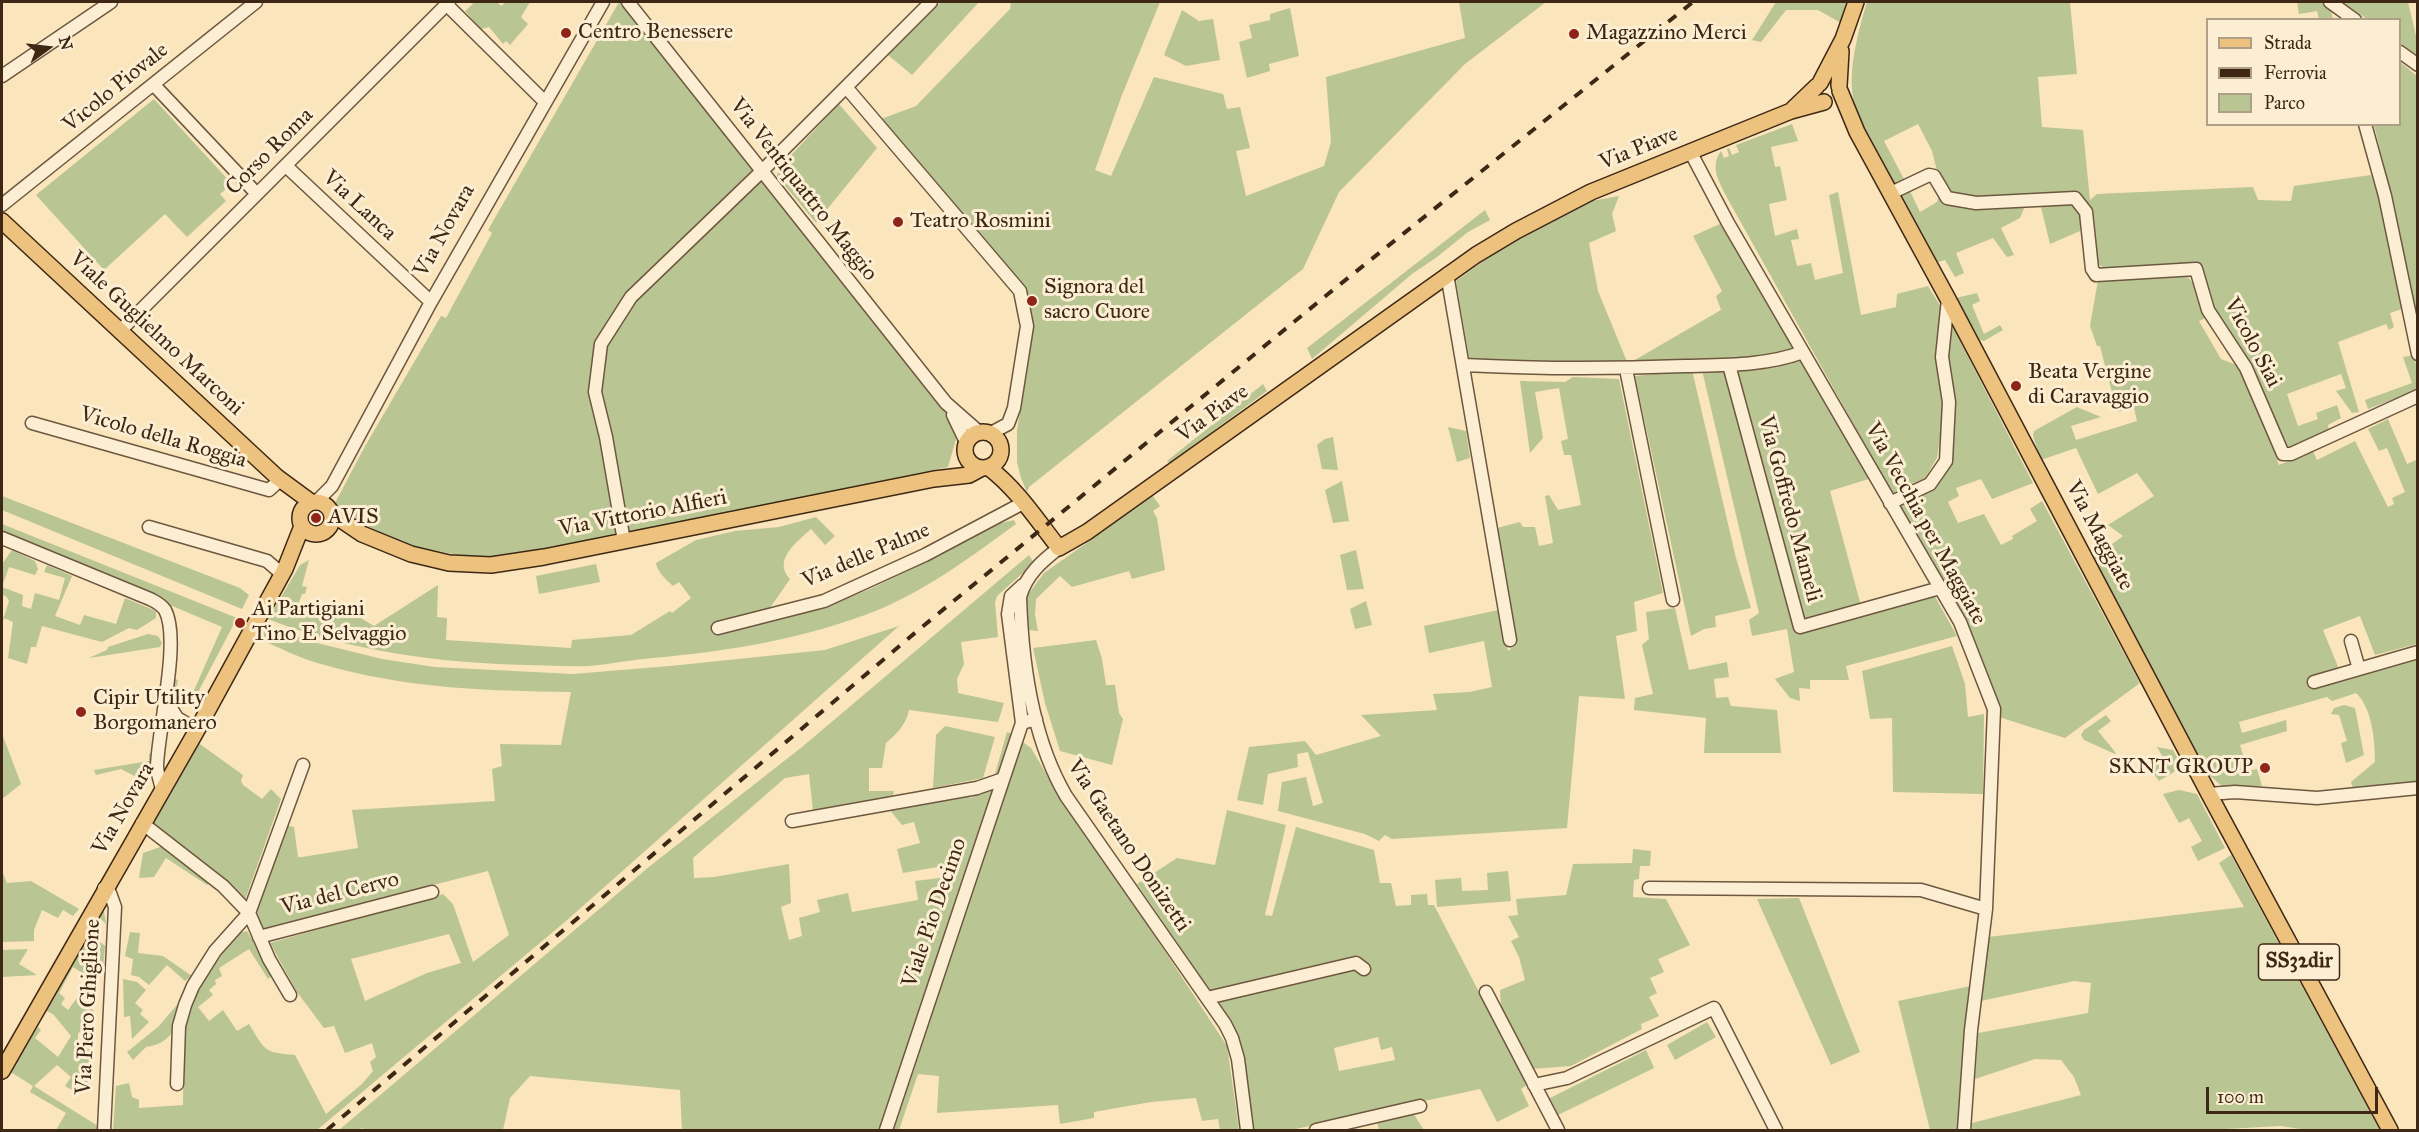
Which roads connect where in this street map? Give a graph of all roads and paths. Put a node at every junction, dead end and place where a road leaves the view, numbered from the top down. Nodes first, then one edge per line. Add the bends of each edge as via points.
1 (111, 2) edge
2 (256, 2) edge
3 (603, 2) edge
4 (628, 2) edge
5 (931, 2) edge
6 (1856, 2) edge
7 (448, 3) edge
8 (2336, 9) edge
9 (2352, 18) edge
10 (1843, 39) junction
11 (2401, 53) edge
12 (2418, 65) edge
13 (2, 76) edge
14 (154, 85) junction
15 (1818, 85) junction
16 (846, 87) junction
17 (1839, 88) junction
18 (544, 101) junction
19 (1826, 102) junction
20 (1791, 111) junction
21 (1854, 126) junction
22 (2366, 126) edge
23 (1691, 153) junction
24 (285, 166) junction
25 (762, 171) junction
26 (257, 194) junction
27 (1891, 194) junction
28 (2, 205) edge
29 (2, 221) edge
30 (1447, 274) junction
31 (1948, 299) junction
32 (431, 302) junction
33 (120, 331) junction
34 (1803, 352) junction
35 (2418, 354) edge
36 (1464, 365) junction
37 (1729, 365) junction
38 (1626, 369) junction
39 (2418, 396) edge
40 (946, 403) junction
41 (32, 423) dead end
42 (985, 432) junction
43 (966, 447) junction
44 (1001, 451) junction
45 (985, 467) junction
46 (934, 479) junction
47 (280, 480) junction
48 (1020, 499) junction
49 (1890, 503) junction
50 (321, 506) junction
51 (301, 520) junction
52 (149, 527) dead end
53 (322, 532) junction
54 (362, 534) junction
55 (2, 538) edge
56 (624, 541) junction
57 (1059, 548) junction
58 (283, 571) junction
59 (1024, 584) junction
60 (1940, 588) junction
61 (1673, 600) dead end
62 (718, 628) dead end
63 (1510, 640) dead end
64 (2351, 641) dead end
65 (2418, 652) edge
66 (2359, 669) junction
67 (2314, 682) dead end
68 (166, 700) junction
69 (1036, 719) junction
70 (1022, 723) junction
71 (197, 730) junction
72 (303, 765) dead end
73 (1003, 779) junction
74 (2418, 788) edge
75 (162, 789) junction
76 (2209, 794) junction
77 (792, 821) dead end
78 (142, 823) junction
79 (104, 888) junction
80 (1649, 888) dead end
81 (432, 892) dead end
82 (1986, 909) junction
83 (249, 913) junction
84 (259, 937) junction
85 (1364, 969) dead end
86 (1486, 992) dead end
87 (290, 995) dead end
88 (1207, 998) junction
89 (2, 1071) edge
90 (177, 1084) dead end
91 (1534, 1085) junction
92 (1420, 1106) dead end
93 (104, 1131) edge
94 (886, 1131) edge
95 (1246, 1131) edge
96 (1316, 1131) edge
97 (1558, 1131) edge
98 (1776, 1131) edge
99 (1964, 1131) edge
100 (2390, 1131) edge

1 - 13 street
2 - 14 street, Vicolo Piovale
3 - 18 street, Via Novara
4 - 25 street, Via Ventiquattro Maggio
5 - 16 street
6 - 10 main road, Via Maggiate
7 - 18 street
7 - 24 street, Corso Roma
8 - 9 street
10 - 15 main road, Via Maggiate
10 - 17 main road, Via Maggiate
11 - 12 street
14 - 26 street
14 - 28 street, Vicolo Piovale
15 - 17 main road via 1830,79
15 - 19 main road via 1817,94
15 - 20 main road, Via Piave
16 - 25 street
16 - 42 street via 1020,291 1027,326 1014,408 1008,424
17 - 19 main road via 1835,100
17 - 21 main road, Via Maggiate
18 - 32 street, Via Novara
19 - 20 main road, Via Piave
19 - 21 main road, Via Maggiate
20 - 23 main road, Via Piave
21 - 27 main road, Via Maggiate
22 - 35 street via 2385,196
23 - 30 main road, Via Piave via 1591,192
23 - 34 street, Via Vecchia per Maggiate
24 - 26 street, Corso Roma
24 - 32 street, Via Lanca
25 - 40 street, Via Ventiquattro Maggio
25 - 56 street via 631,297 601,344 595,392
26 - 33 street, Corso Roma
27 - 31 main road, Via Maggiate
27 - 39 street, Vicolo Siai via 1929,175 1934,176 1947,198 1976,203 2075,198 2086,212 2092,270 2096,275 2196,269 2208,310 2246,368 2283,454 2291,454
29 - 33 main road, Viale Guglielmo Marconi
30 - 36 street
30 - 57 main road, Via Piave via 1087,532
31 - 49 street via 1942,357 1949,402 1946,461 1930,484
31 - 76 main road, Via Maggiate
32 - 50 street, Via Novara
33 - 47 main road, Viale Guglielmo Marconi
34 - 37 street via 1781,360
34 - 49 street, Via Vecchia per Maggiate
36 - 38 street
36 - 63 street
37 - 38 street
37 - 60 street, Via Goffredo Mameli via 1800,627
38 - 61 street
40 - 42 street, Via Ventiquattro Maggio
40 - 43 street, Via Ventiquattro Maggio
41 - 47 street, Vicolo della Roggia via 269,490
42 - 43 main road via 970,437
42 - 44 main road via 999,441
43 - 45 main road via 971,463
43 - 46 main road via 956,467
44 - 45 main road via 997,461
44 - 48 main road
45 - 46 main road, Via Vittorio Alfieri via 969,475
45 - 48 main road
46 - 56 main road, Via Vittorio Alfieri
47 - 50 main road, Viale Guglielmo Marconi
47 - 51 main road, Viale Guglielmo Marconi
48 - 57 main road
48 - 62 street, Via delle Palme via 925,555 824,601
49 - 60 street, Via Vecchia per Maggiate
50 - 51 main road via 302,508
50 - 53 main road via 331,522
50 - 54 main road, Via Vittorio Alfieri
51 - 53 main road via 309,532
51 - 58 main road, Via Novara
52 - 58 street via 267,561
53 - 54 main road, Via Vittorio Alfieri
53 - 58 main road, Via Novara
54 - 56 main road, Via Vittorio Alfieri via 411,554 449,563 491,565
55 - 68 street via 160,603 169,622
57 - 59 street
58 - 71 main road, Via Novara
59 - 69 street, Via Gaetano Donizetti via 1020,610
59 - 70 street via 1011,596 1008,614
60 - 82 street, Via Vecchia per Maggiate via 1960,622 1994,709
64 - 66 street
65 - 66 street
66 - 67 street
68 - 71 street via 177,718
68 - 75 street via 157,769
69 - 70 street
69 - 88 street, Via Gaetano Donizetti via 1051,772
70 - 73 street, Viale Pio Decimo
71 - 75 main road, Via Novara
72 - 83 street, Via del Cervo
73 - 77 street via 977,788
73 - 94 street, Viale Pio Decimo
74 - 76 street via 2317,798
75 - 78 main road, Via Novara
76 - 100 main road, Via Maggiate / SS32dir
78 - 79 main road, Via Novara
78 - 83 street, Via del Cervo via 222,886
79 - 89 main road, Via Novara
79 - 93 street, Via Piero Ghiglione via 115,907
80 - 82 street via 1921,890
81 - 84 street, Via del Cervo
82 - 99 street, Via Vecchia per Maggiate
83 - 84 street, Via del Cervo
83 - 90 street, Via del Cervo via 215,951 193,986 179,1026
84 - 87 street, Via del Cervo
85 - 88 street via 1356,963
86 - 91 street
88 - 95 street, Via Gaetano Donizetti via 1232,1038
91 - 97 street
91 - 98 street via 1567,1078 1714,1008
92 - 96 street

